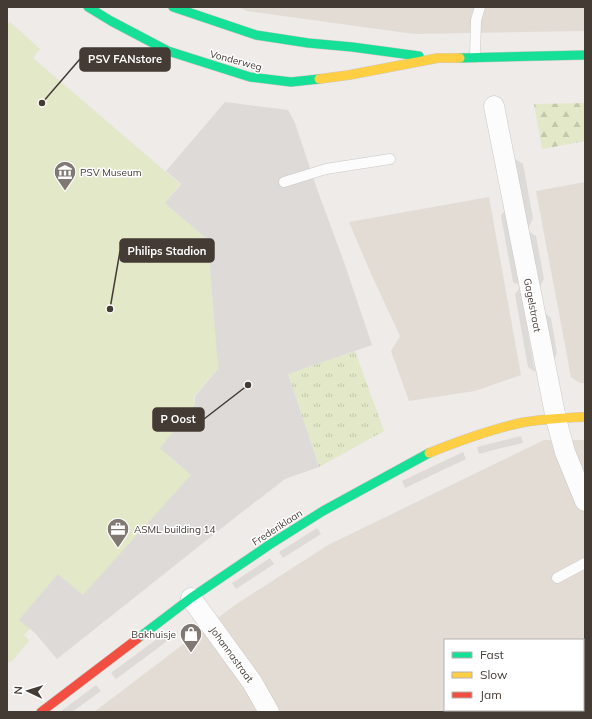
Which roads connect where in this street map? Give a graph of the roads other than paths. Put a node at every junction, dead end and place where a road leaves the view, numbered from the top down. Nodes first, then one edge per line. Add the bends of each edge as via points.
1 (88, 7) edge
2 (173, 7) edge
3 (480, 7) edge
4 (585, 54) edge
5 (475, 57) junction
6 (438, 58) junction
7 (494, 106) dead end
8 (390, 159) dead end
9 (284, 182) dead end
10 (585, 417) edge
11 (556, 419) junction
12 (585, 501) edge
13 (585, 563) edge
14 (557, 578) dead end
15 (191, 598) junction
16 (41, 712) edge
17 (269, 712) edge

1 - 6 main road, Vonderweg via 168,51 250,77 291,82 350,75
2 - 6 main road, Vonderweg via 256,35
3 - 5 lane via 476,20
4 - 5 main road, Vonderweg
5 - 6 main road, Vonderweg
7 - 11 street, Gagelstraat
8 - 9 lane via 326,169
10 - 11 main road, Frederiklaan
11 - 12 street, Gagelstraat via 565,452
11 - 15 main road, Frederiklaan via 521,423 470,437 407,465 323,511
13 - 14 lane
15 - 16 main road, Frederiklaan
15 - 17 street, Johannastraat via 252,682

